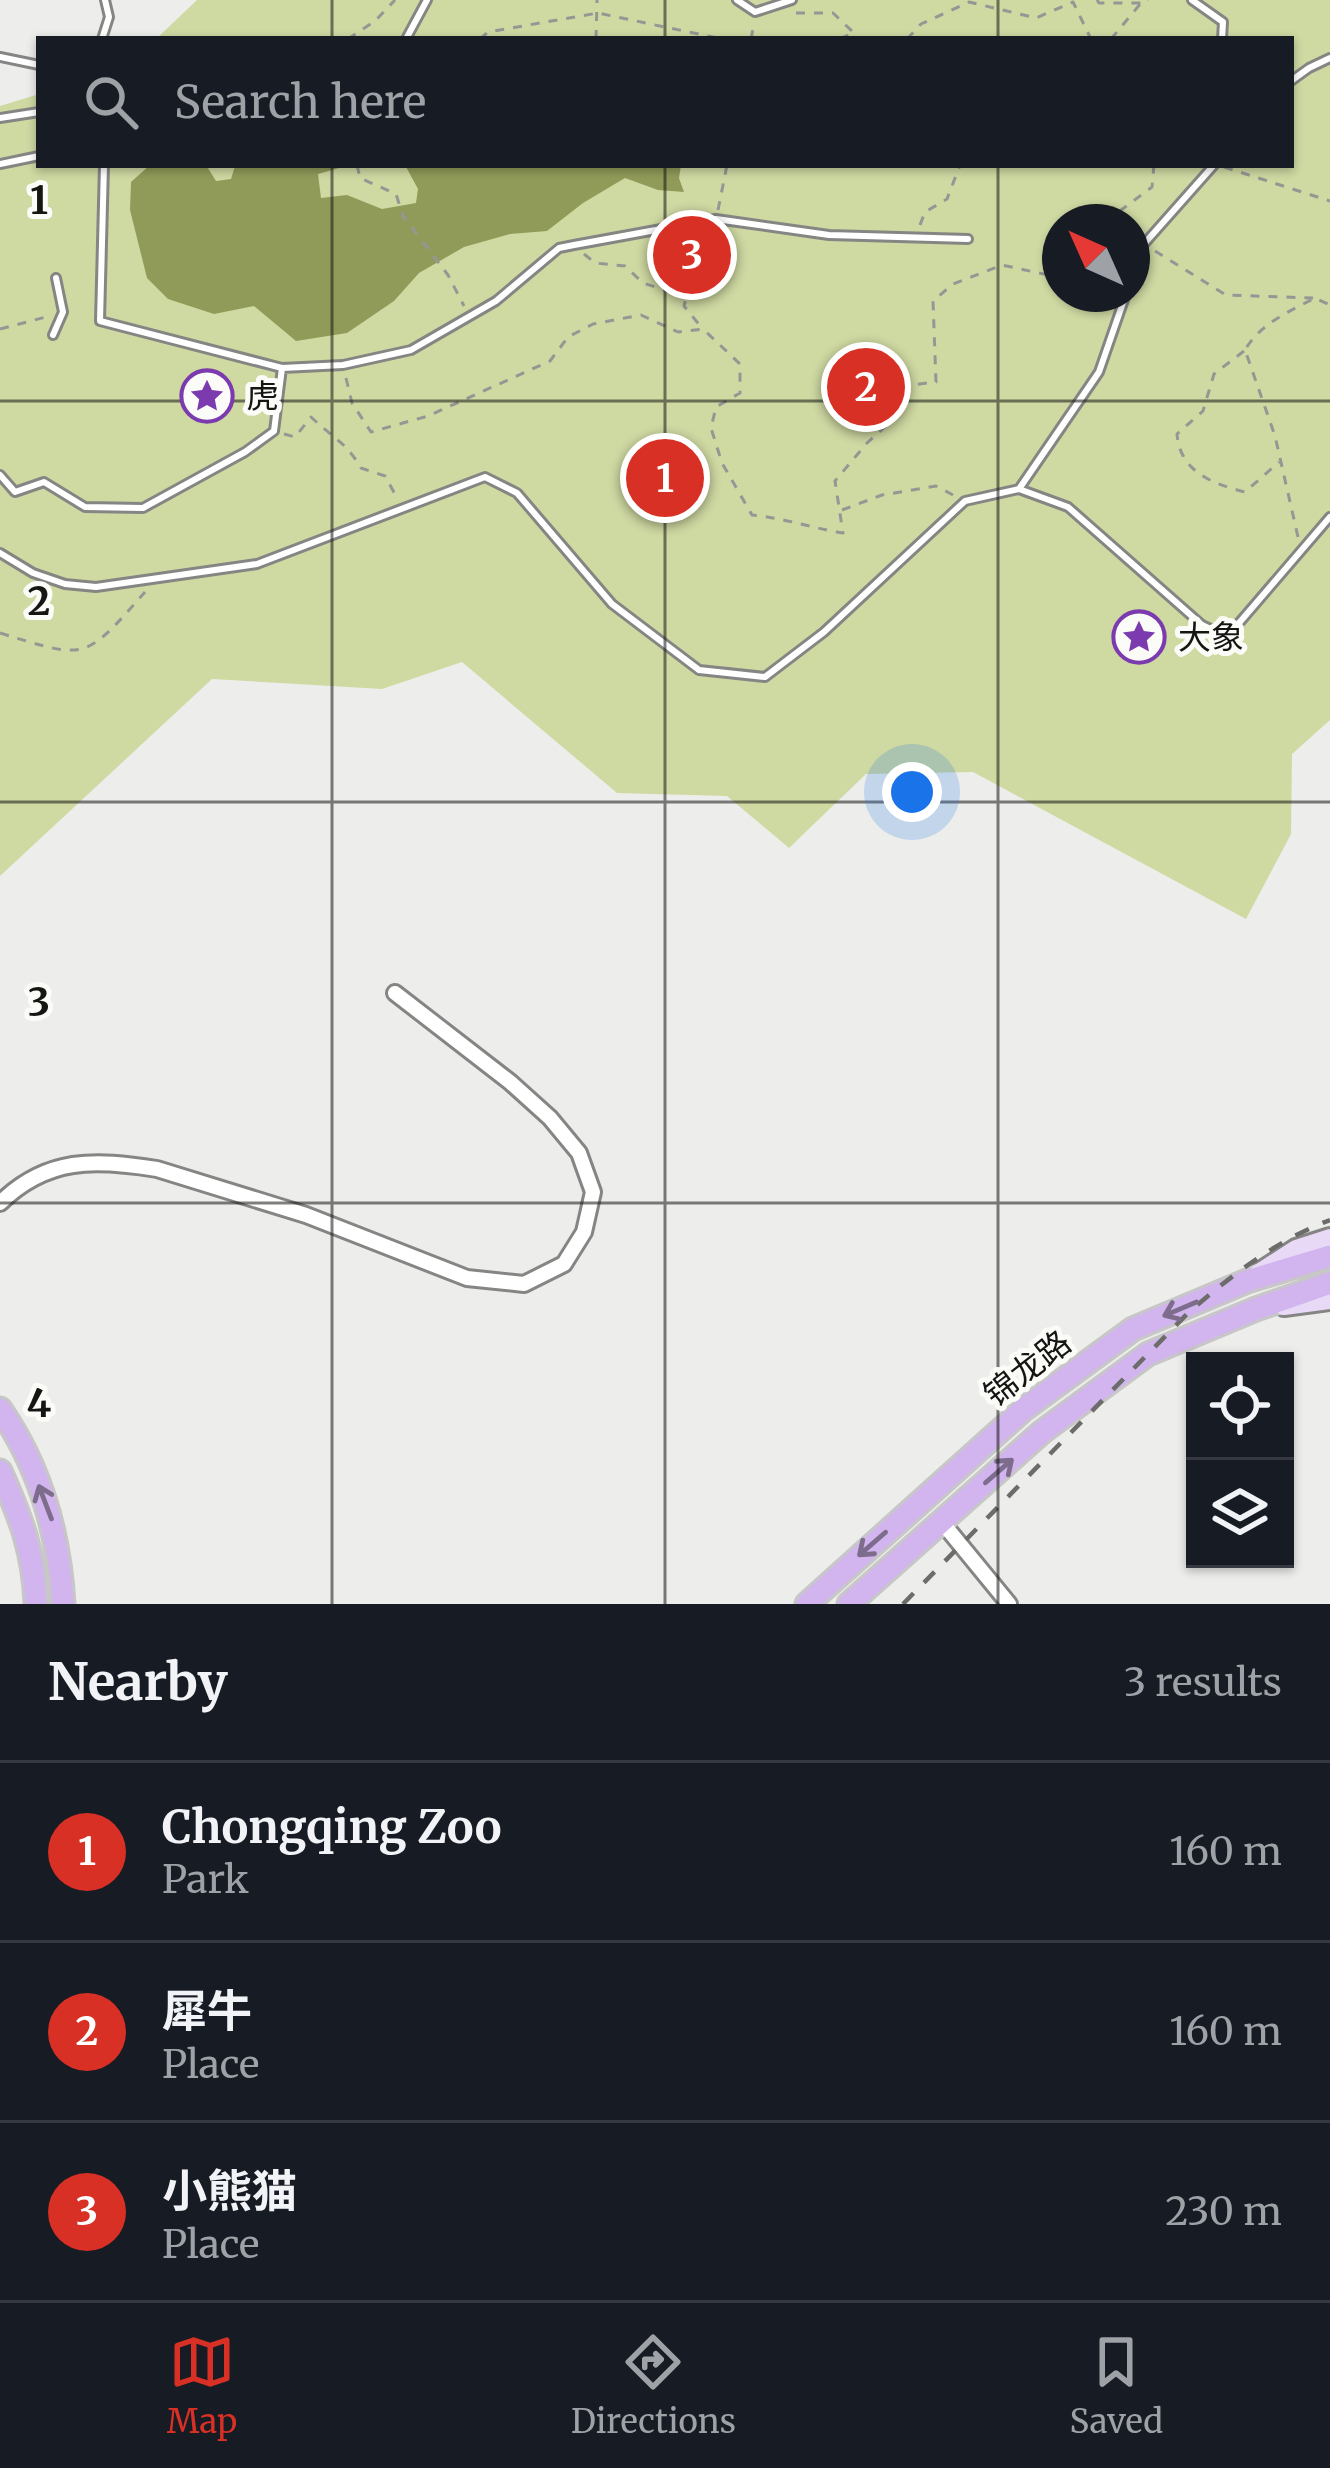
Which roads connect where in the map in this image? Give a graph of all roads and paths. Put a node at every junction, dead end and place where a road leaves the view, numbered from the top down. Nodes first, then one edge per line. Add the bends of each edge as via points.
1 (105, 0) edge
2 (395, 0) edge
3 (427, 0) edge
4 (597, 0) edge
5 (737, 0) edge
6 (792, 0) edge
7 (1097, 0) edge
8 (1148, 0) edge
9 (1192, 0) edge
10 (1141, 2) edge
11 (755, 12) junction
12 (598, 13) junction
13 (794, 13) dead end
14 (103, 36) edge
15 (352, 36) edge
16 (408, 36) edge
17 (483, 36) edge
18 (596, 36) edge
19 (708, 36) edge
20 (751, 36) edge
21 (846, 36) edge
22 (910, 36) edge
23 (1090, 36) edge
24 (1114, 36) edge
25 (1222, 36) edge
26 (0, 57) edge
27 (1330, 58) edge
28 (36, 64) edge
29 (1294, 80) edge
30 (36, 112) edge
31 (0, 118) edge
32 (36, 157) edge
33 (0, 164) edge
34 (104, 168) edge
35 (358, 168) edge
36 (726, 168) edge
37 (959, 168) edge
38 (1154, 168) edge
39 (1212, 168) edge
40 (1225, 168) edge
41 (1330, 201) edge
42 (1129, 204) edge
43 (716, 219) junction
44 (915, 237) junction
45 (1150, 237) edge
46 (968, 239) dead end
47 (574, 245) junction
48 (1150, 248) edge
49 (1042, 274) edge
50 (56, 278) dead end
51 (1315, 298) junction
52 (1330, 305) edge
53 (1120, 312) edge
54 (470, 316) junction
55 (703, 329) junction
56 (53, 335) dead end
57 (1245, 350) junction
58 (343, 365) junction
59 (282, 368) junction
60 (274, 431) junction
61 (1280, 460) junction
62 (0, 476) edge
63 (1019, 489) junction
64 (965, 502) junction
65 (402, 509) junction
66 (839, 511) junction
67 (1330, 517) edge
68 (1301, 550) junction
69 (0, 554) edge
70 (157, 579) junction
71 (0, 633) edge
72 (395, 993) dead end
73 (0, 1203) edge
74 (1330, 1238) edge
75 (1330, 1256) edge
76 (1247, 1281) junction
77 (1330, 1283) edge
78 (1330, 1300) edge
79 (1256, 1309) junction
80 (0, 1409) edge
81 (0, 1472) edge
82 (941, 1522) junction
83 (36, 1604) edge
84 (63, 1604) edge
85 (807, 1604) edge
86 (849, 1604) edge
87 (1009, 1604) edge

1 - 14 lane
2 - 15 path
3 - 16 lane
4 - 12 path
5 - 11 lane
6 - 11 lane
7 - 10 path
8 - 10 path
9 - 25 lane via 1223,22
10 - 24 path
11 - 20 path
12 - 17 path
12 - 18 path
12 - 19 path
13 - 21 path via 833,13 854,33
22 - 23 path via 969,2 1036,18 1073,2
26 - 28 lane
27 - 29 lane
30 - 31 lane
32 - 33 lane
34 - 59 lane via 100,321
35 - 54 path via 361,178 396,194
36 - 43 path
37 - 44 path via 947,199 925,212
38 - 42 path via 1152,187
39 - 45 lane
40 - 41 path
43 - 44 lane
43 - 47 lane
44 - 46 lane
47 - 54 lane
47 - 55 path via 595,263 625,266 671,292 691,280 684,307
48 - 51 path via 1226,295
49 - 66 path via 1002,265 933,301 936,382 886,400 888,424 835,481
50 - 56 lane via 63,312
51 - 52 path
51 - 57 path via 1255,333
53 - 63 lane via 1099,372
54 - 58 lane via 411,350
55 - 58 path via 678,332 641,315 593,324 568,337 550,361 428,416 371,432 352,403
55 - 66 path via 740,364 740,393 716,407 711,428 752,515 843,533
57 - 61 path
57 - 61 path via 1214,374 1203,411 1177,434 1178,449 1207,482 1245,492
58 - 59 lane
59 - 60 lane
60 - 62 lane via 143,508 85,507 44,482 15,492
60 - 65 path via 295,437 311,417 347,444 361,468 385,476
61 - 68 path
63 - 64 lane
63 - 68 lane via 1068,507 1202,625 1227,637
64 - 65 lane via 765,677 699,670 612,604 518,493 484,477
64 - 66 path via 936,486
65 - 70 lane via 257,564
67 - 68 lane
69 - 70 lane via 65,584
70 - 71 path via 86,650 61,652
72 - 73 street via 510,1082 579,1153 593,1192 584,1232 564,1264 524,1284 467,1278 306,1215 131,1165 43,1171
74 - 76 street
75 - 76 main road, 锦龙路
76 -> 85 main road, 锦龙路 via 1133,1329 1042,1396
77 - 79 main road, 锦龙路
78 - 79 street
82 -> 79 main road, 锦龙路 via 1042,1432 1148,1354
84 -> 80 main road via 51,1516
81 - 83 main road via 24,1526
82 - 86 main road, 锦龙路
82 - 87 street

